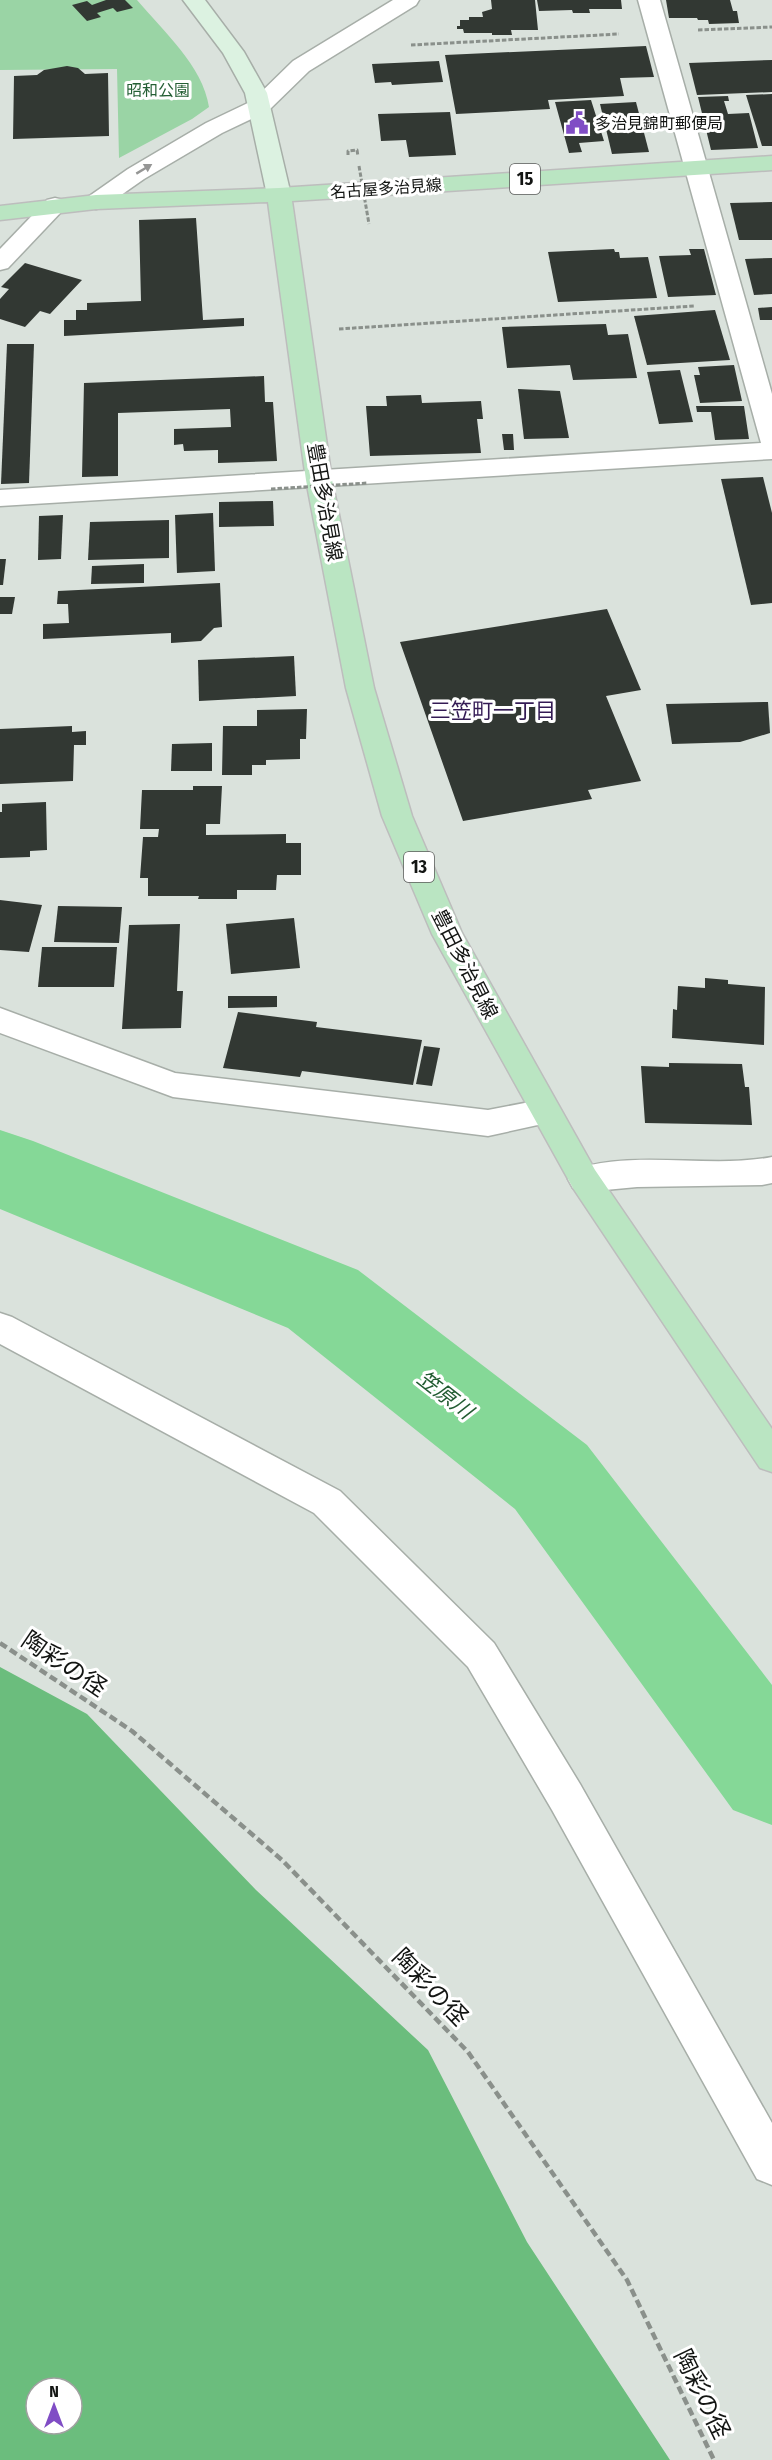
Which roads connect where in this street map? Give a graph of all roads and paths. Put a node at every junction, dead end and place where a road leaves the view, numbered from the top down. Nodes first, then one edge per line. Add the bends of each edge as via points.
1 (194, 0) edge
2 (408, 0) edge
3 (649, 0) edge
4 (772, 27) edge
5 (658, 32) junction
6 (409, 45) dead end
7 (260, 106) junction
8 (357, 150) dead end
9 (348, 151) dead end
10 (772, 164) edge
11 (359, 166) dead end
12 (696, 168) junction
13 (279, 195) junction
14 (96, 202) junction
15 (55, 205) junction
16 (0, 213) edge
17 (369, 224) dead end
18 (0, 263) edge
19 (735, 303) junction
20 (300, 332) junction
21 (772, 441) edge
22 (772, 451) edge
23 (319, 480) junction
24 (368, 483) dead end
25 (271, 489) dead end
26 (0, 498) edge
27 (0, 1020) edge
28 (545, 1112) junction
29 (772, 1170) edge
30 (584, 1179) junction
31 (0, 1327) edge
32 (772, 1457) edge
33 (0, 1643) edge
34 (772, 2164) edge
35 (714, 2460) edge

1 - 7 street via 233,52
2 - 7 street via 301,66
3 - 5 street
4 - 5 path
5 - 6 path
5 - 12 street
7 - 13 street
14 -> 7 street via 214,128
8 - 9 path
10 - 12 main road, 名古屋多治見線 / 15
11 - 17 path, bridge
12 - 13 main road, 名古屋多治見線 / 15
12 - 19 street
13 - 14 main road, 名古屋多治見線 / 15
13 - 20 main road, 豊田多治見線 / 13
14 - 15 main road, 名古屋多治見線 / 15
15 - 16 main road, 名古屋多治見線 / 15
15 - 18 street
19 - 20 path
19 - 21 street
20 - 23 main road, 豊田多治見線 / 13
22 - 23 street
23 - 26 street
23 - 28 main road, 豊田多治見線 / 13 via 360,688 397,816 447,934
24 - 25 path, bridge
27 - 28 street via 173,1085 488,1123
28 - 30 main road, 豊田多治見線 / 13
29 - 30 street
30 - 32 main road, 豊田多治見線 / 13
31 - 34 street via 327,1502 481,1655 566,1797
33 - 35 path, 陶彩の径 via 132,1731 282,1860 468,2052 627,2280

